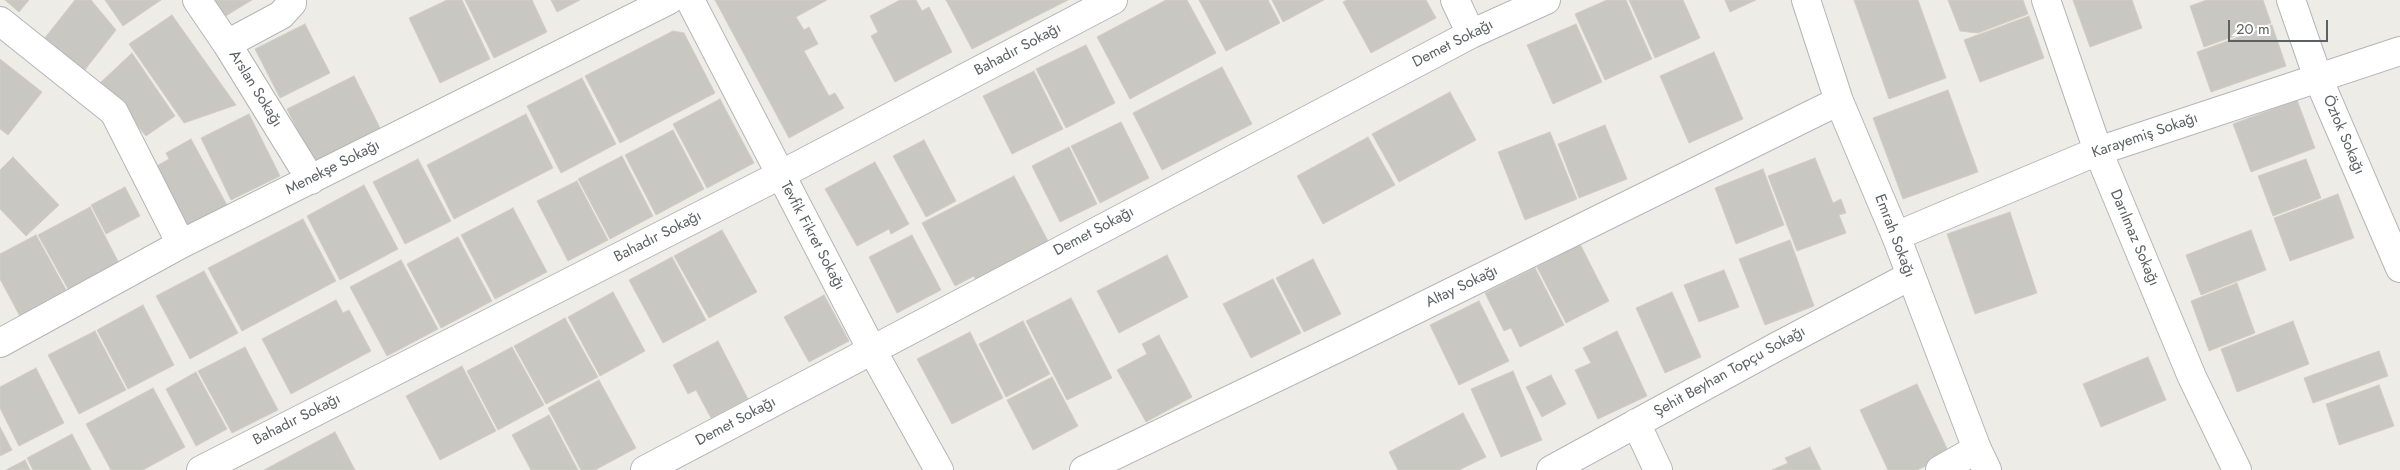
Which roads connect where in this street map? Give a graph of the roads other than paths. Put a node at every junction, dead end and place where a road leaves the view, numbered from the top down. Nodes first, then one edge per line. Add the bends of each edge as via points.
1 (197, 0) edge
2 (292, 0) edge
3 (670, 0) edge
4 (690, 0) edge
5 (1113, 0) edge
6 (1455, 0) edge
7 (1546, 0) edge
8 (1806, 0) edge
9 (2046, 0) edge
10 (2291, 0) edge
11 (0, 21) edge
12 (1471, 34) junction
13 (227, 44) junction
14 (2400, 51) edge
15 (2318, 78) junction
16 (1840, 101) junction
17 (2098, 151) junction
18 (780, 175) junction
19 (311, 180) junction
20 (1896, 236) junction
21 (181, 244) junction
22 (2400, 268) edge
23 (1910, 276) junction
24 (3, 332) edge
25 (872, 350) junction
26 (1636, 423) junction
27 (1982, 459) edge
28 (201, 470) edge
29 (645, 470) edge
30 (939, 470) edge
31 (1084, 470) edge
32 (1551, 470) edge
33 (1658, 470) edge
34 (1940, 470) edge
35 (2237, 470) edge

1 - 13 street, Arslan Sokağı
2 - 13 street via 281,16
3 - 19 street, Menekşe Sokağı
4 - 18 street, Tevfik Fikret Sokağı
5 - 18 street, Bahadır Sokağı
6 - 12 street
7 - 12 street, Demet Sokağı
8 - 16 street, Emrah Sokağı
9 - 17 street, Darılmaz Sokağı
10 - 15 street, Öztok Sokağı
11 - 21 street via 114,112
12 - 25 street, Demet Sokağı
13 - 19 street, Arslan Sokağı
14 - 15 street, Karayemiş Sokağı
15 - 17 street, Karayemiş Sokağı
15 - 22 street, Öztok Sokağı
16 - 20 street, Emrah Sokağı
16 - 31 street, Altay Sokağı
17 - 20 street, Karayemiş Sokağı
17 - 35 street, Darılmaz Sokağı via 2192,376
18 - 25 street, Tevfik Fikret Sokağı
18 - 28 street, Bahadır Sokağı
19 - 21 street, Menekşe Sokağı
20 - 23 street, Emrah Sokağı
21 - 24 street, Menekşe Sokağı
23 - 26 street, Şehit Beyhan Topçu Sokağı
23 - 27 street, Emrah Sokağı
25 - 29 street, Demet Sokağı
25 - 30 street, Tevfik Fikret Sokağı
26 - 32 street, Şehit Beyhan Topçu Sokağı
26 - 33 street
27 - 34 street

